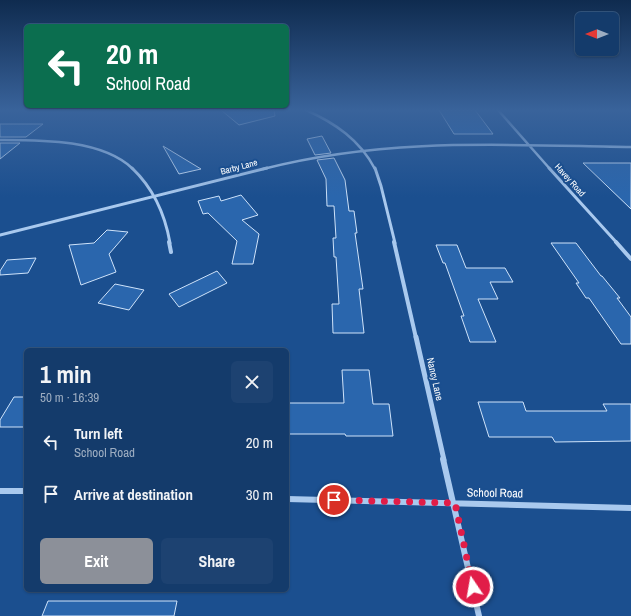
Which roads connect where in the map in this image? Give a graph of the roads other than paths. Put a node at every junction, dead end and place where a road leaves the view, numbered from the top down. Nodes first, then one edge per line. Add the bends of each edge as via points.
1 (353, 139) edge
2 (524, 139) edge
3 (0, 140) edge
4 (530, 146) junction
5 (631, 147) edge
6 (364, 150) junction
7 (153, 197) junction
8 (0, 235) edge
9 (171, 252) dead end
10 (631, 259) edge
11 (0, 491) edge
12 (24, 491) edge
13 (289, 499) edge
14 (455, 503) junction
15 (631, 508) edge
16 (479, 616) edge

1 - 6 street, Nancy Lane
2 - 4 street, Havey Road
3 - 7 street via 60,142 106,153 130,166 144,181
4 - 5 street, Barby Lane
4 - 6 street, Barby Lane via 447,145
4 - 10 street, Havey Road
6 - 7 street, Barby Lane via 293,161
6 - 14 street, Nancy Lane via 376,169 389,218
7 - 8 street, Barby Lane
7 - 9 street via 162,211
11 - 12 street
13 - 14 street, School Road
14 - 15 street, School Road
14 - 16 street, Nancy Lane

